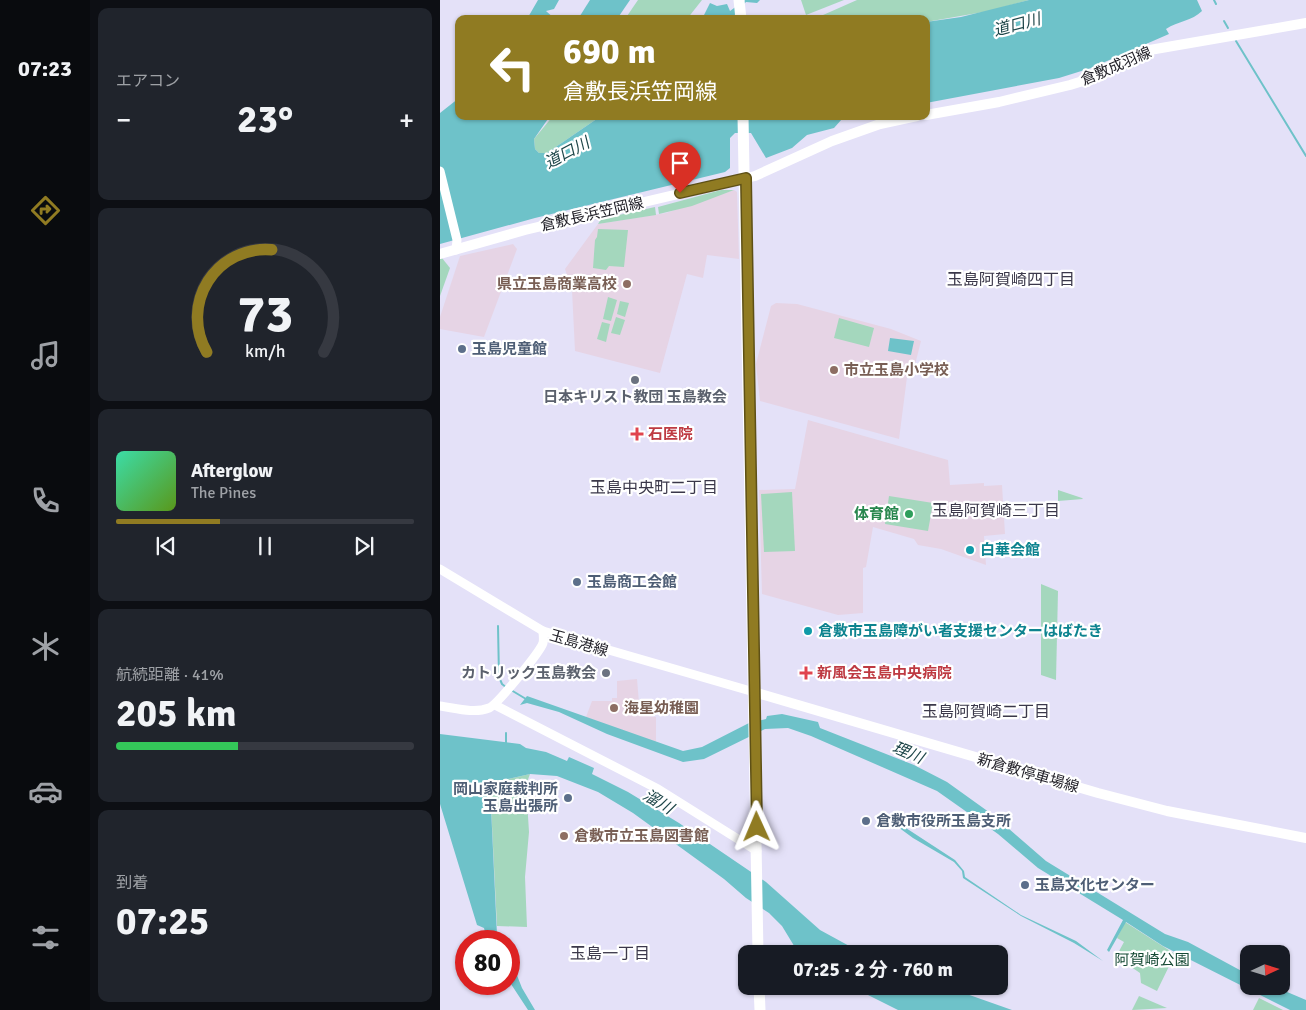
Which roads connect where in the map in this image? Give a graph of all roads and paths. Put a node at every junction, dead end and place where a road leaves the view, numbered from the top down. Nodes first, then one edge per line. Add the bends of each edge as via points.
1 (739, 0) edge
2 (741, 15) edge
3 (1306, 24) edge
4 (930, 114) edge
5 (743, 120) edge
6 (899, 120) edge
7 (440, 171) edge
8 (746, 178) junction
9 (456, 245) junction
10 (440, 254) edge
11 (440, 569) edge
12 (543, 632) junction
13 (754, 692) junction
14 (495, 705) junction
15 (440, 706) edge
16 (1306, 838) edge
17 (757, 851) junction
18 (758, 945) edge
19 (759, 995) edge
20 (760, 1010) edge

1 - 2 highway
3 - 4 main road, 倉敷成羽線 via 1144,51 1070,85
5 - 8 highway
6 - 8 main road via 832,141
7 - 9 street
8 - 9 main road, 倉敷長浜笠岡線
8 - 13 highway
9 - 10 main road, 倉敷長浜笠岡線
11 - 12 street
12 - 13 street, 玉島港線
12 - 14 street, 玉島港線 via 538,652
13 - 16 main road, 新倉敷停車場線 via 1098,793 1167,811
13 - 17 highway
14 - 15 street via 473,711
14 - 17 street via 658,789
17 - 18 highway
19 - 20 highway

